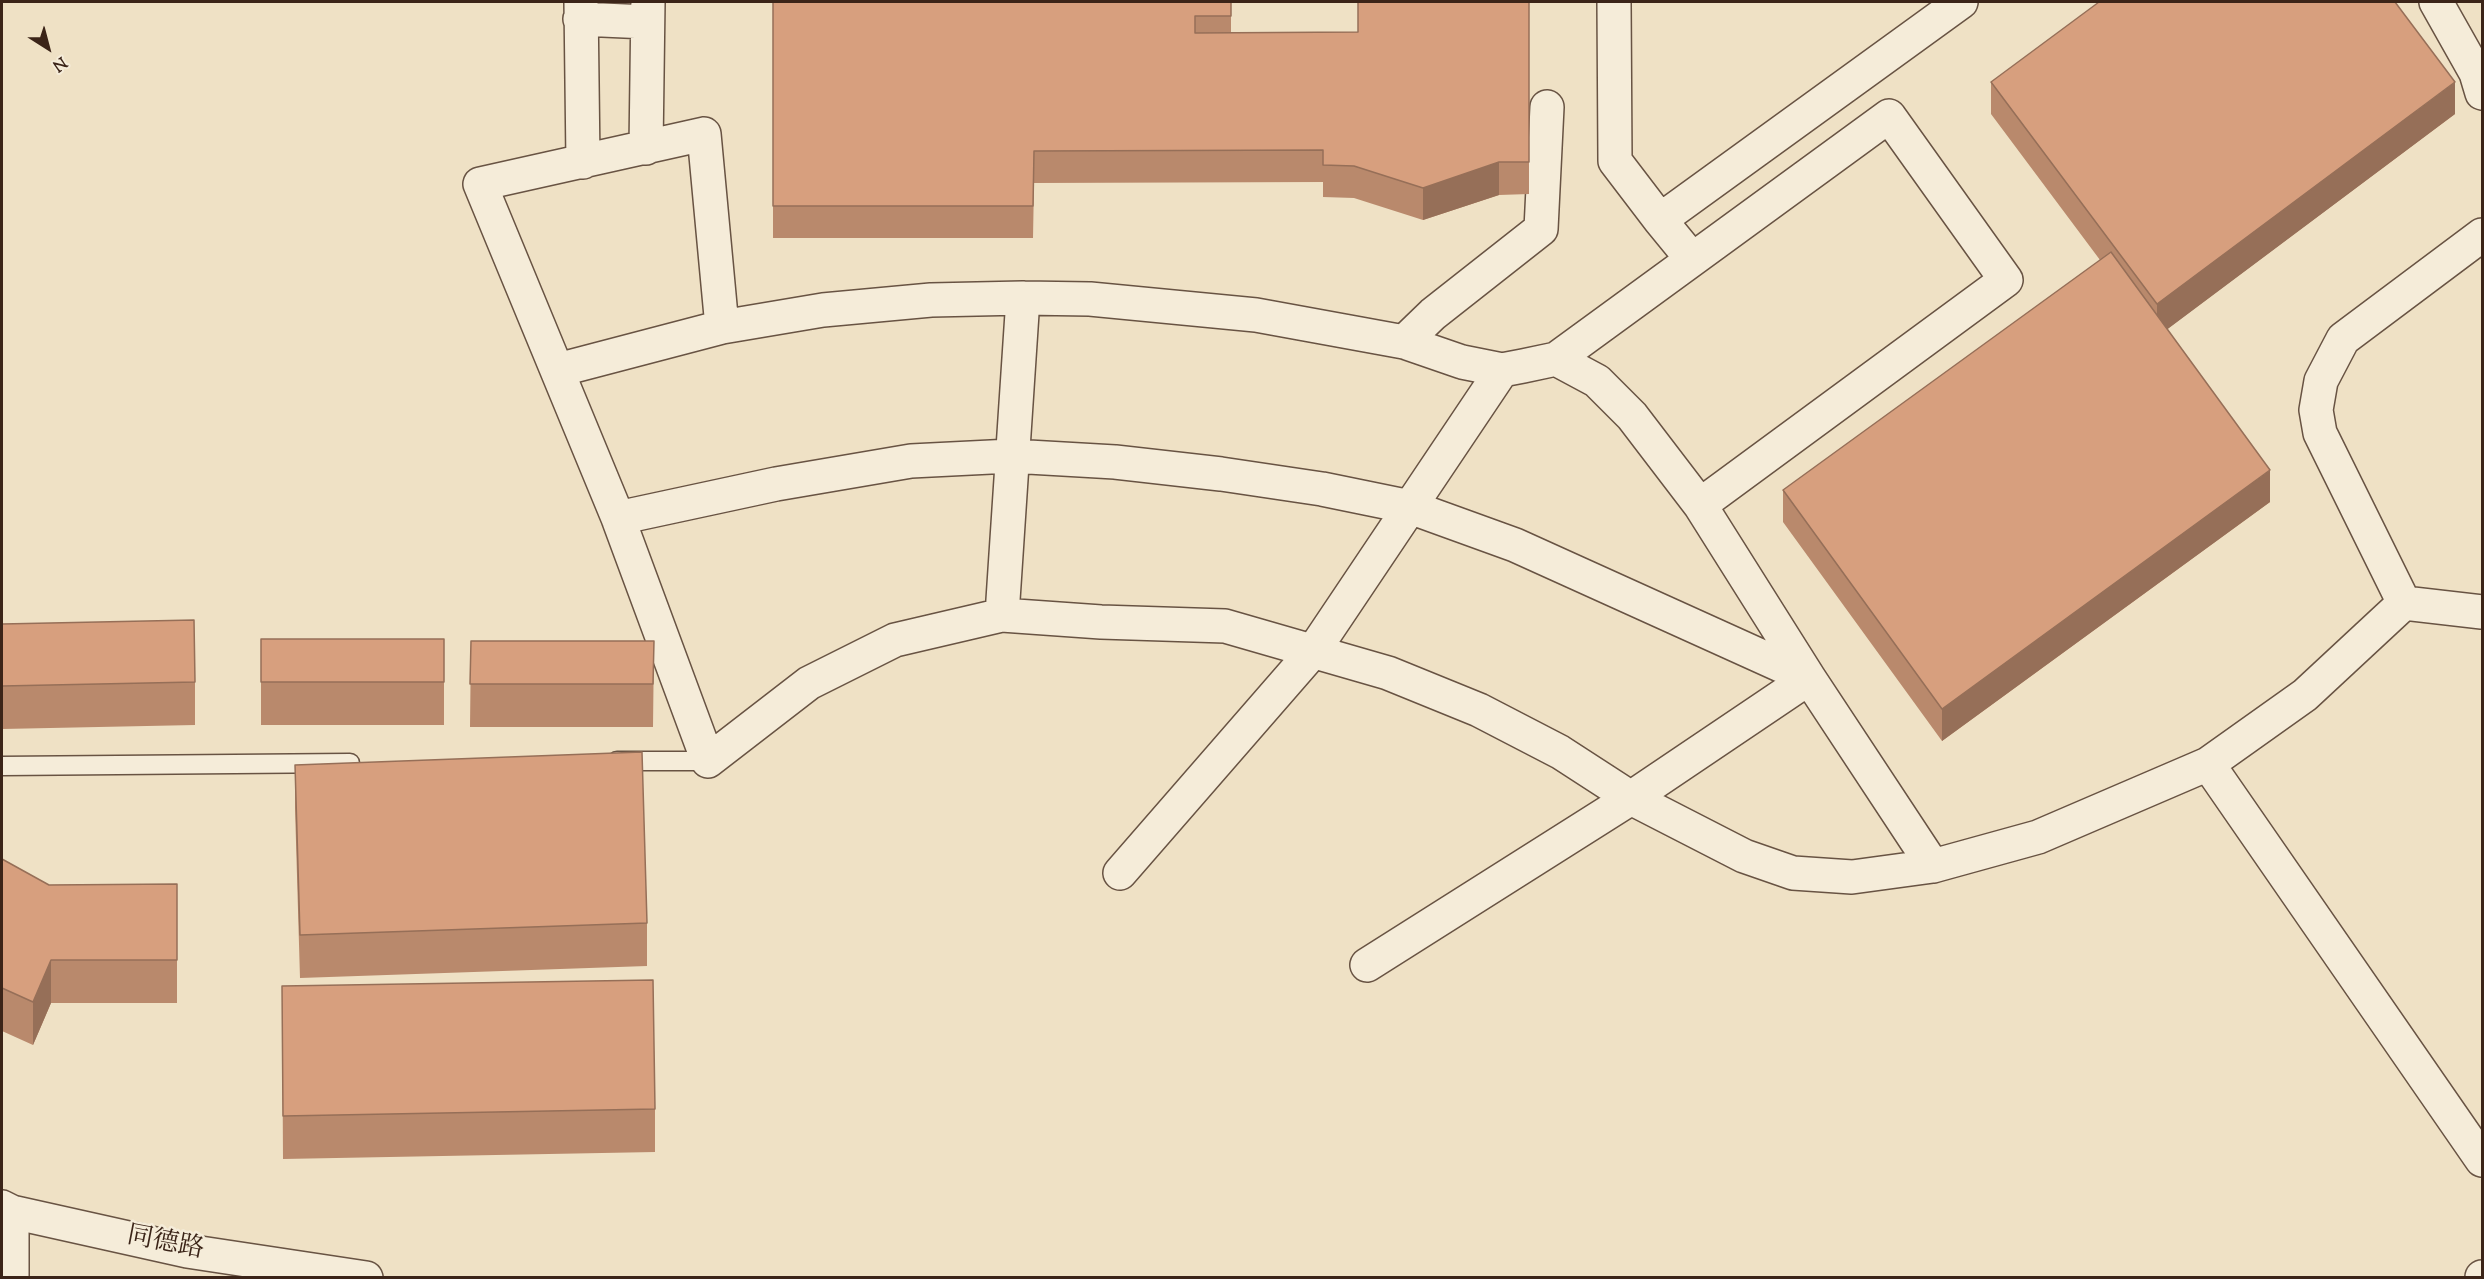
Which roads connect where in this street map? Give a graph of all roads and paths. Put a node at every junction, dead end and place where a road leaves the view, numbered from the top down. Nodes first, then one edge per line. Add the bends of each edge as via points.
1 (1614, 2) edge
2 (1961, 2) edge
3 (2436, 2) edge
4 (580, 10) edge
5 (648, 12) edge
6 (2482, 93) edge
7 (1547, 107) dead end
8 (646, 148) junction
9 (583, 162) junction
10 (1660, 220) junction
11 (2482, 235) edge
12 (1692, 259) junction
13 (1023, 298) junction
14 (722, 327) junction
15 (1404, 342) junction
16 (1556, 359) junction
17 (558, 370) junction
18 (1502, 370) junction
19 (1011, 456) junction
20 (1700, 506) junction
21 (1410, 507) junction
22 (618, 518) junction
23 (2404, 603) junction
24 (2482, 612) edge
25 (1002, 615) junction
26 (1314, 650) junction
27 (1809, 678) junction
28 (601, 761) edge
29 (708, 761) junction
30 (373, 763) edge
31 (2208, 764) junction
32 (2, 766) edge
33 (1631, 798) junction
34 (1933, 866) junction
35 (1120, 873) dead end
36 (1367, 965) dead end
37 (2482, 1160) edge
38 (7, 1210) edge
39 (12, 1278) edge
40 (366, 1278) edge

1 - 10 street via 1615,161
2 - 10 street
3 - 6 street via 2476,73
4 - 5 street
4 - 9 street
5 - 8 street
7 - 15 street via 1541,229 1433,314
8 - 9 street
8 - 14 street via 704,134
9 - 17 street via 480,184
10 - 12 street
11 - 23 street via 2343,339 2321,381 2316,410 2320,433
12 - 16 street
12 - 20 street via 1889,116 2006,280
13 - 14 street via 931,300 823,310
13 - 15 street via 1090,298 1256,315
13 - 19 street
14 - 17 street
15 - 18 street via 1462,362
16 - 18 street
16 - 20 street via 1597,381 1632,416
17 - 22 street
18 - 21 street
19 - 21 street via 1221,474
19 - 22 street via 911,461 776,484
19 - 25 street
20 - 27 street
21 - 26 street
21 - 27 street via 1515,545
22 - 29 street
23 - 24 street
23 - 31 street via 2305,695
25 - 26 street via 1225,626
25 - 29 street via 895,640 809,683
26 - 33 street via 1389,673 1479,710 1560,752
26 - 35 street
27 - 33 street
27 - 34 street
28 - 29 lane
30 - 32 lane
31 - 34 street via 2038,837
31 - 37 street
33 - 34 street via 1744,856 1793,873 1852,877
33 - 36 street
38 - 39 street
38 - 40 street, 同德路 via 187,1251

